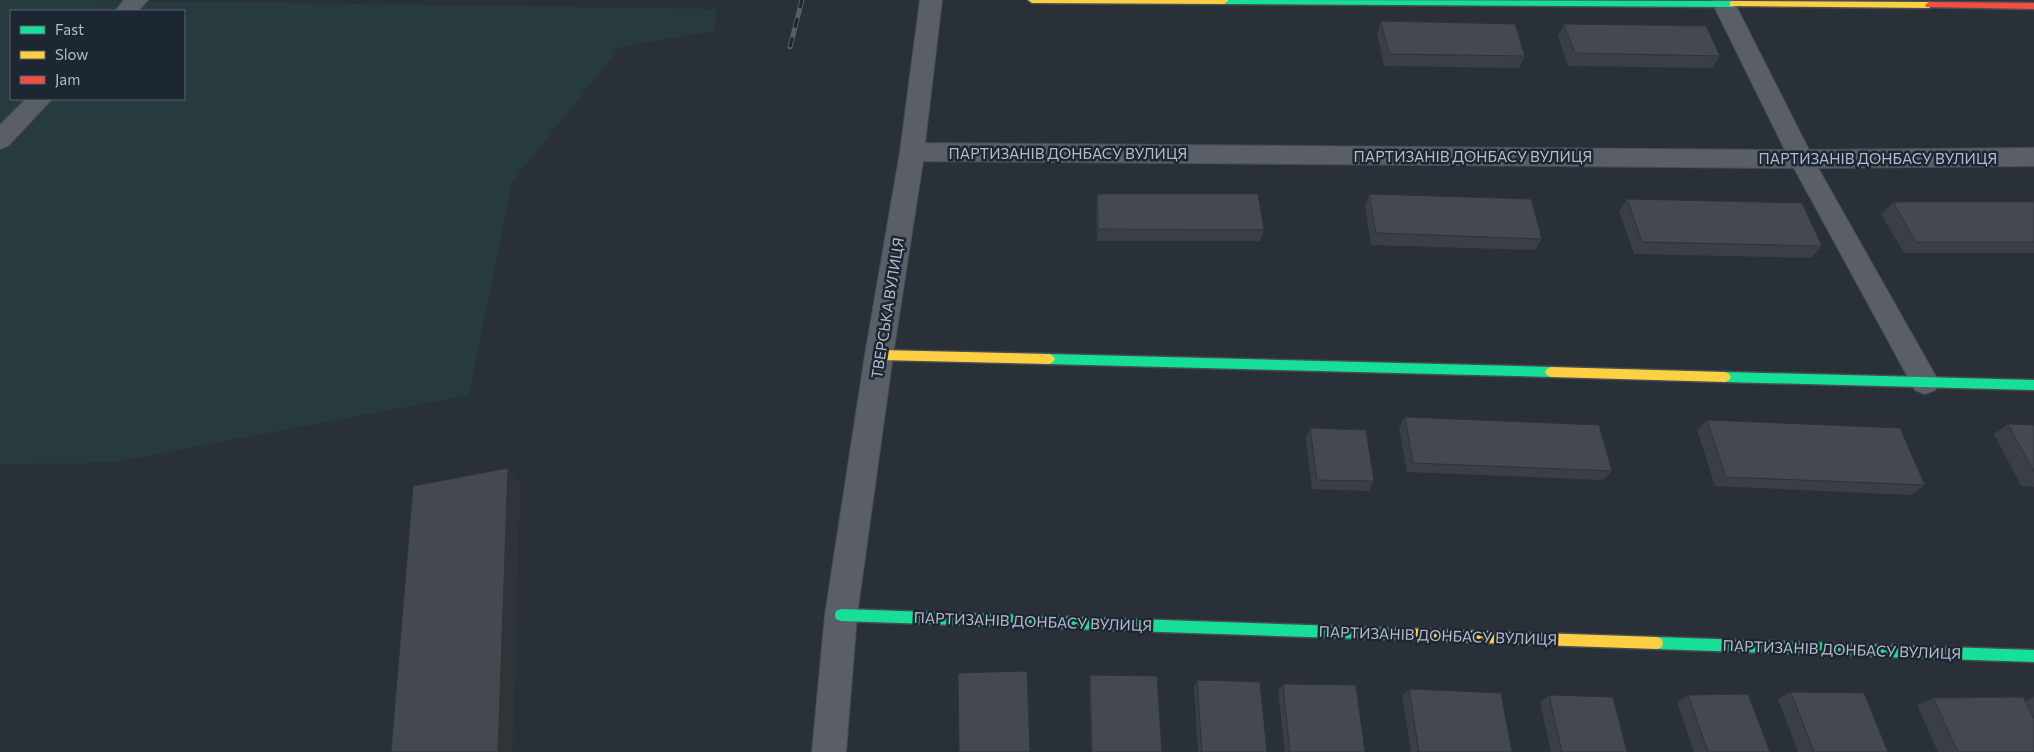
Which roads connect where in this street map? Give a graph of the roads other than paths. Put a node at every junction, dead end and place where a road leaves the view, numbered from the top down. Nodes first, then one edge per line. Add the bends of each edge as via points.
1 (137, 0) edge
2 (931, 0) edge
3 (1032, 0) edge
4 (1723, 2) edge
5 (2034, 6) edge
6 (127, 10) edge
7 (39, 100) edge
8 (0, 140) edge
9 (912, 152) junction
10 (2034, 157) edge
11 (1801, 159) junction
12 (879, 355) junction
13 (1925, 382) junction
14 (2034, 384) edge
15 (841, 615) junction
16 (2034, 656) edge
17 (829, 752) edge

1 - 6 street
2 - 9 street, ТВЕРСЬКА ВУЛИЦЯ
3 - 4 street
4 - 5 street
4 - 11 street
7 - 8 street
9 - 11 street, ПАРТИЗАНІВ ДОНБАСУ ВУЛИЦЯ
9 - 12 street, ТВЕРСЬКА ВУЛИЦЯ
10 - 11 street, ПАРТИЗАНІВ ДОНБАСУ ВУЛИЦЯ
11 - 13 street
12 - 13 street
12 - 15 street, ТВЕРСЬКА ВУЛИЦЯ
13 - 14 street
15 - 16 street, ПАРТИЗАНІВ ДОНБАСУ ВУЛИЦЯ
15 - 17 street, ТВЕРСЬКА ВУЛИЦЯ

